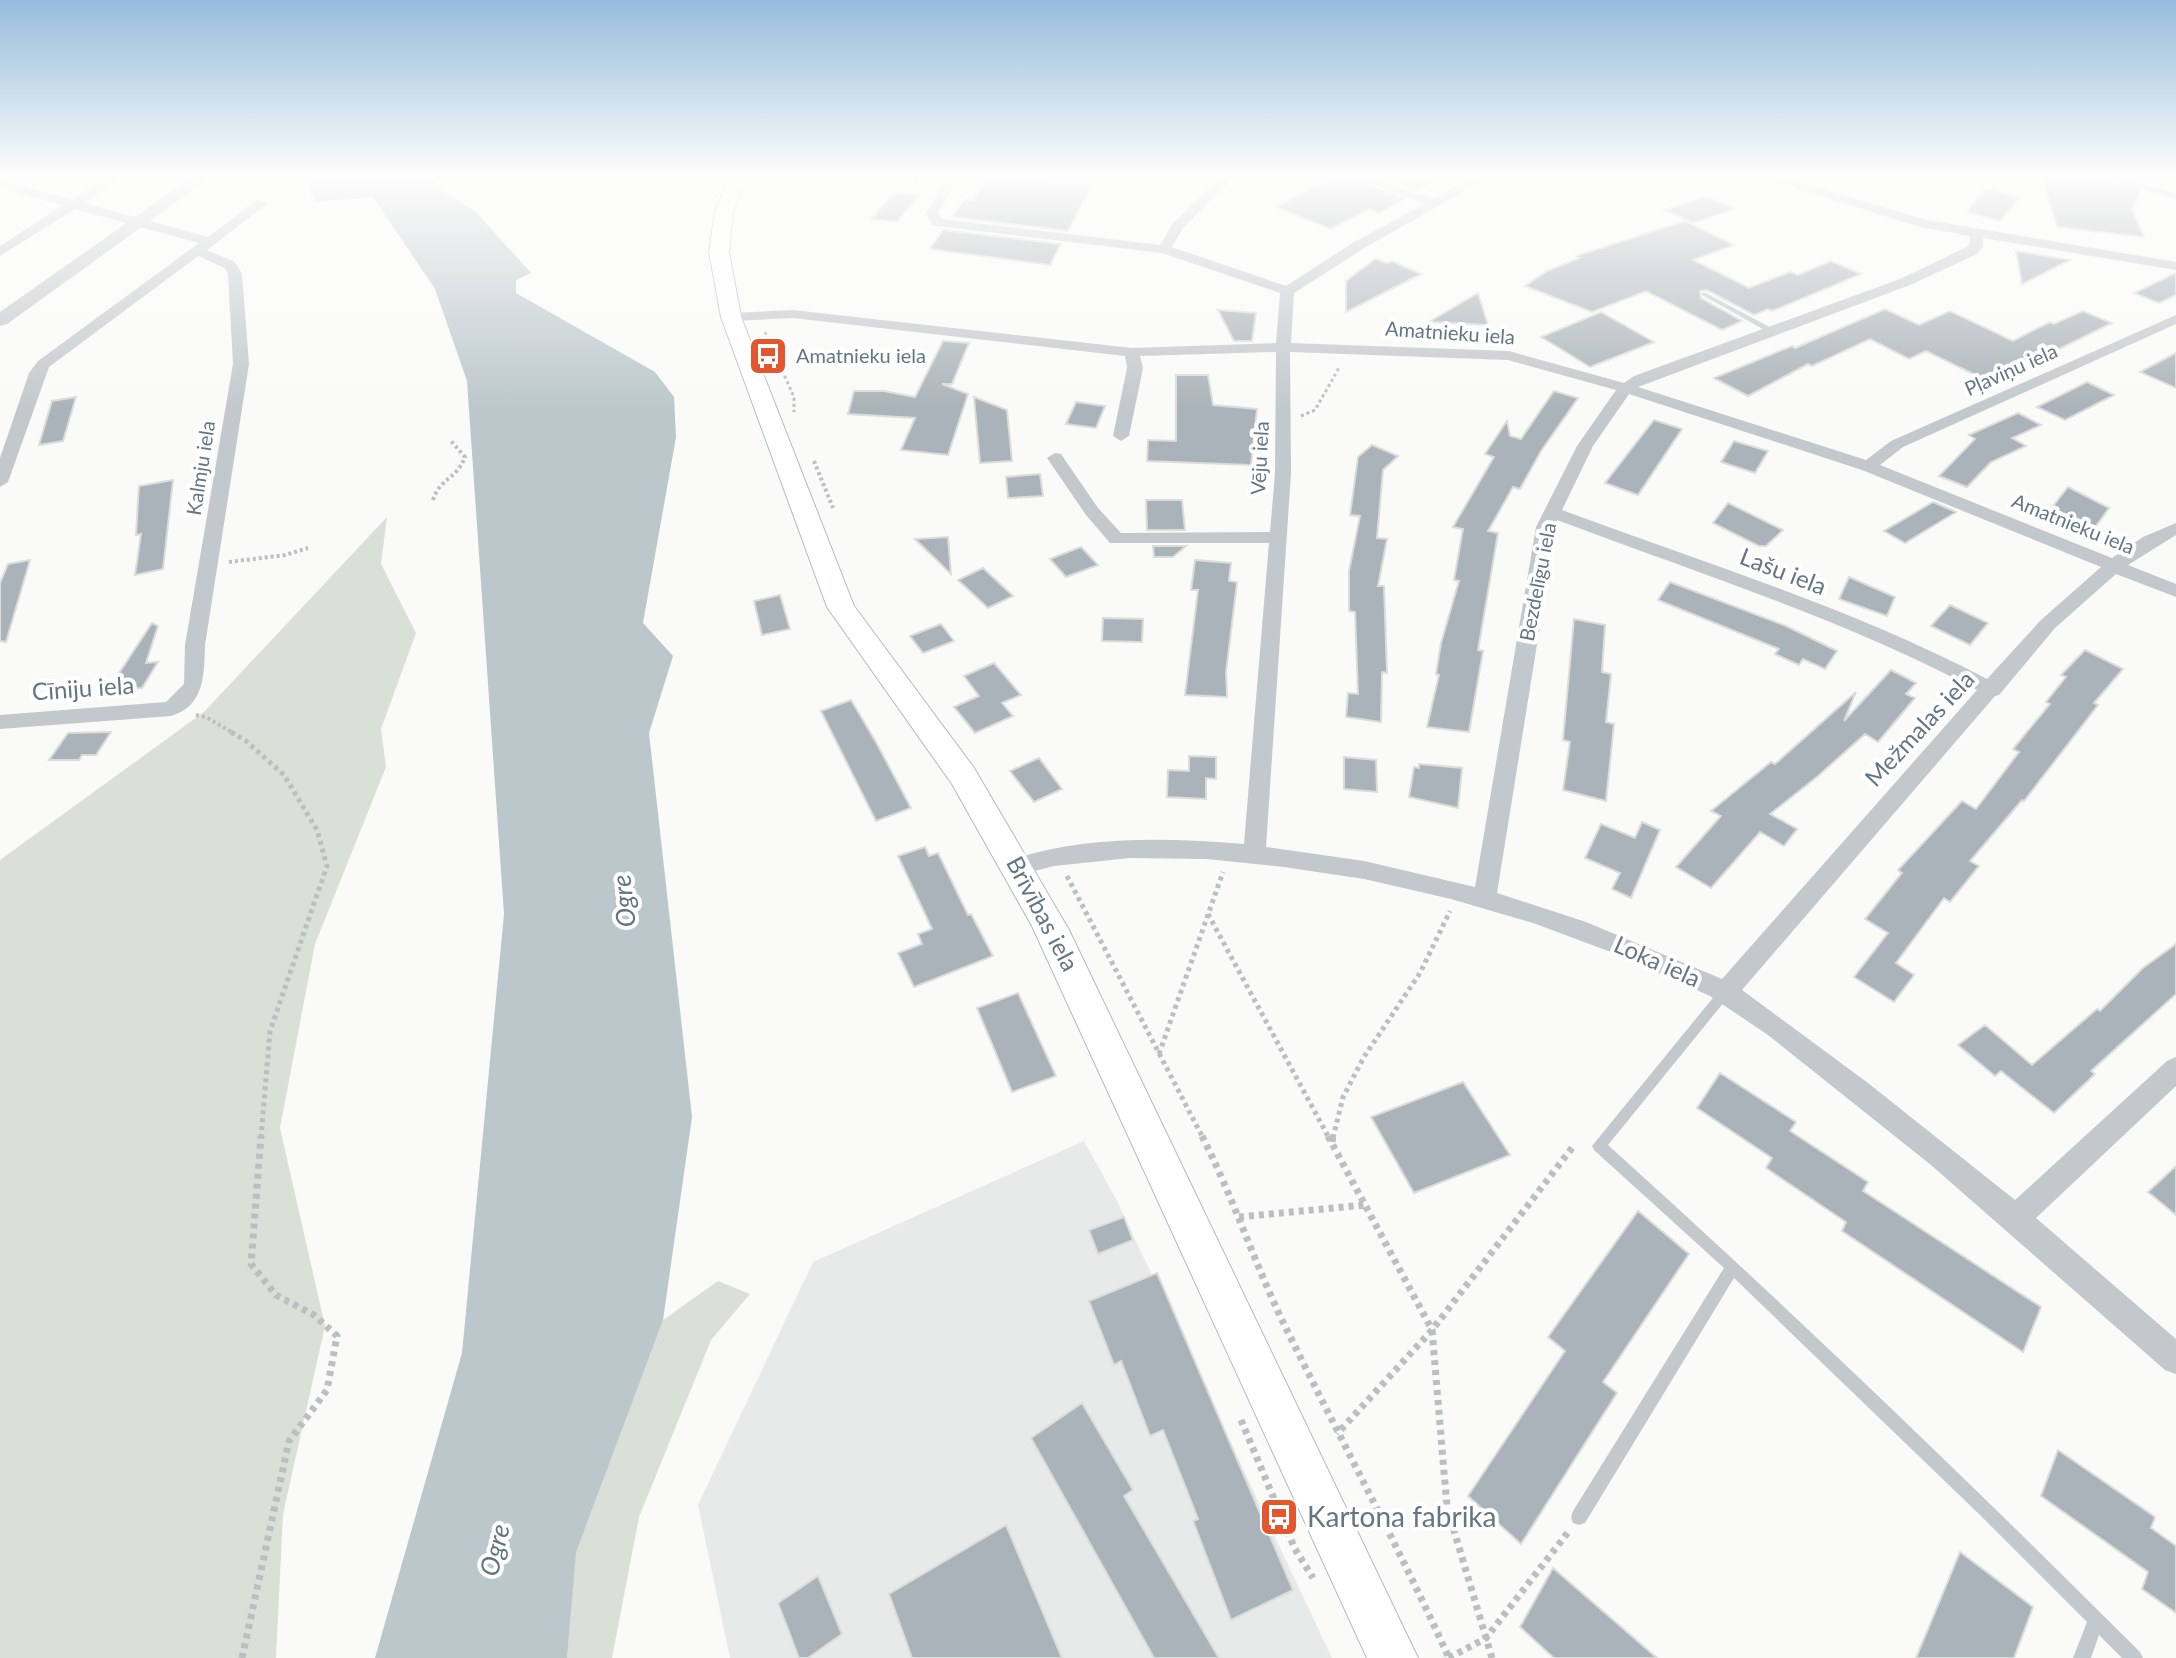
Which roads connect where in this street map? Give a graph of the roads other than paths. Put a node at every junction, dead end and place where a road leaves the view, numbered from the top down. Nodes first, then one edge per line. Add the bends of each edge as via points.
1 (93, 254) edge
2 (190, 254) edge
3 (214, 254) edge
4 (719, 254) edge
5 (1180, 254) edge
6 (1345, 254) edge
7 (1965, 254) edge
8 (2104, 254) edge
9 (2176, 266) edge
10 (1287, 291) junction
11 (1704, 294) dead end
12 (731, 317) junction
13 (2176, 319) edge
14 (0, 320) edge
15 (1773, 331) junction
16 (1283, 347) junction
17 (1132, 352) junction
18 (1626, 388) junction
19 (1121, 436) dead end
20 (1055, 458) dead end
21 (4, 463) edge
22 (1868, 466) junction
23 (0, 482) edge
24 (1552, 512) junction
25 (2176, 528) edge
26 (1276, 537) junction
27 (2115, 565) junction
28 (2176, 591) edge
29 (1992, 690) junction
30 (171, 709) joint
31 (0, 722) edge
32 (1242, 853) junction
33 (1019, 866) junction
34 (1475, 894) junction
35 (1725, 992) junction
36 (2176, 1069) edge
37 (2017, 1217) junction
38 (1733, 1267) junction
39 (2176, 1359) edge
40 (1579, 1517) road end
41 (2095, 1622) junction
42 (1393, 1658) edge
43 (2082, 1658) edge
44 (2134, 1658) edge

1 - 14 street
2 - 21 street via 43,364
3 - 30 street, Kalmju iela via 235,274 241,364 195,645 194,684
4 - 12 main road, Brīvības iela
5 - 10 street
6 - 10 street
7 - 15 street, Bezdelīgu iela
8 - 9 street
10 - 16 street, Vēju iela
11 - 15 lane
12 - 17 street, Amatnieku iela via 793,314
12 - 33 main road, Brīvības iela via 841,607 961,774
13 - 22 street, Pļaviņu iela via 1897,444
15 - 18 street, Bezdelīgu iela
16 - 17 street, Amatnieku iela
16 - 18 street, Amatnieku iela via 1509,356
16 - 26 street, Vēju iela via 1285,423
17 - 19 street via 1135,368
18 - 22 street, Amatnieku iela
18 - 24 street, Bezdelīgu iela via 1585,446
20 - 26 street via 1116,539
21 - 23 street
22 - 27 street, Amatnieku iela
24 - 29 street, Lašu iela via 1852,625
24 - 34 street, Bezdelīgu iela
25 - 27 street, Mežmalas iela
26 - 32 street, Vēju iela
27 - 28 street, Amatnieku iela
27 - 29 street, Mežmalas iela via 2048,624
29 - 35 street, Mežmalas iela
30 - 31 street, Cīniju iela
32 - 33 street, Loka iela via 1132,849 1056,855
32 - 34 street, Loka iela via 1354,868
33 - 42 main road, Brīvības iela
34 - 35 street, Loka iela via 1627,947
35 - 37 street, Loka iela
35 - 38 lane via 1599,1146
36 - 37 street
37 - 39 street, Loka iela
38 - 40 lane
38 - 41 lane via 1986,1509
41 - 43 lane
41 - 44 lane

